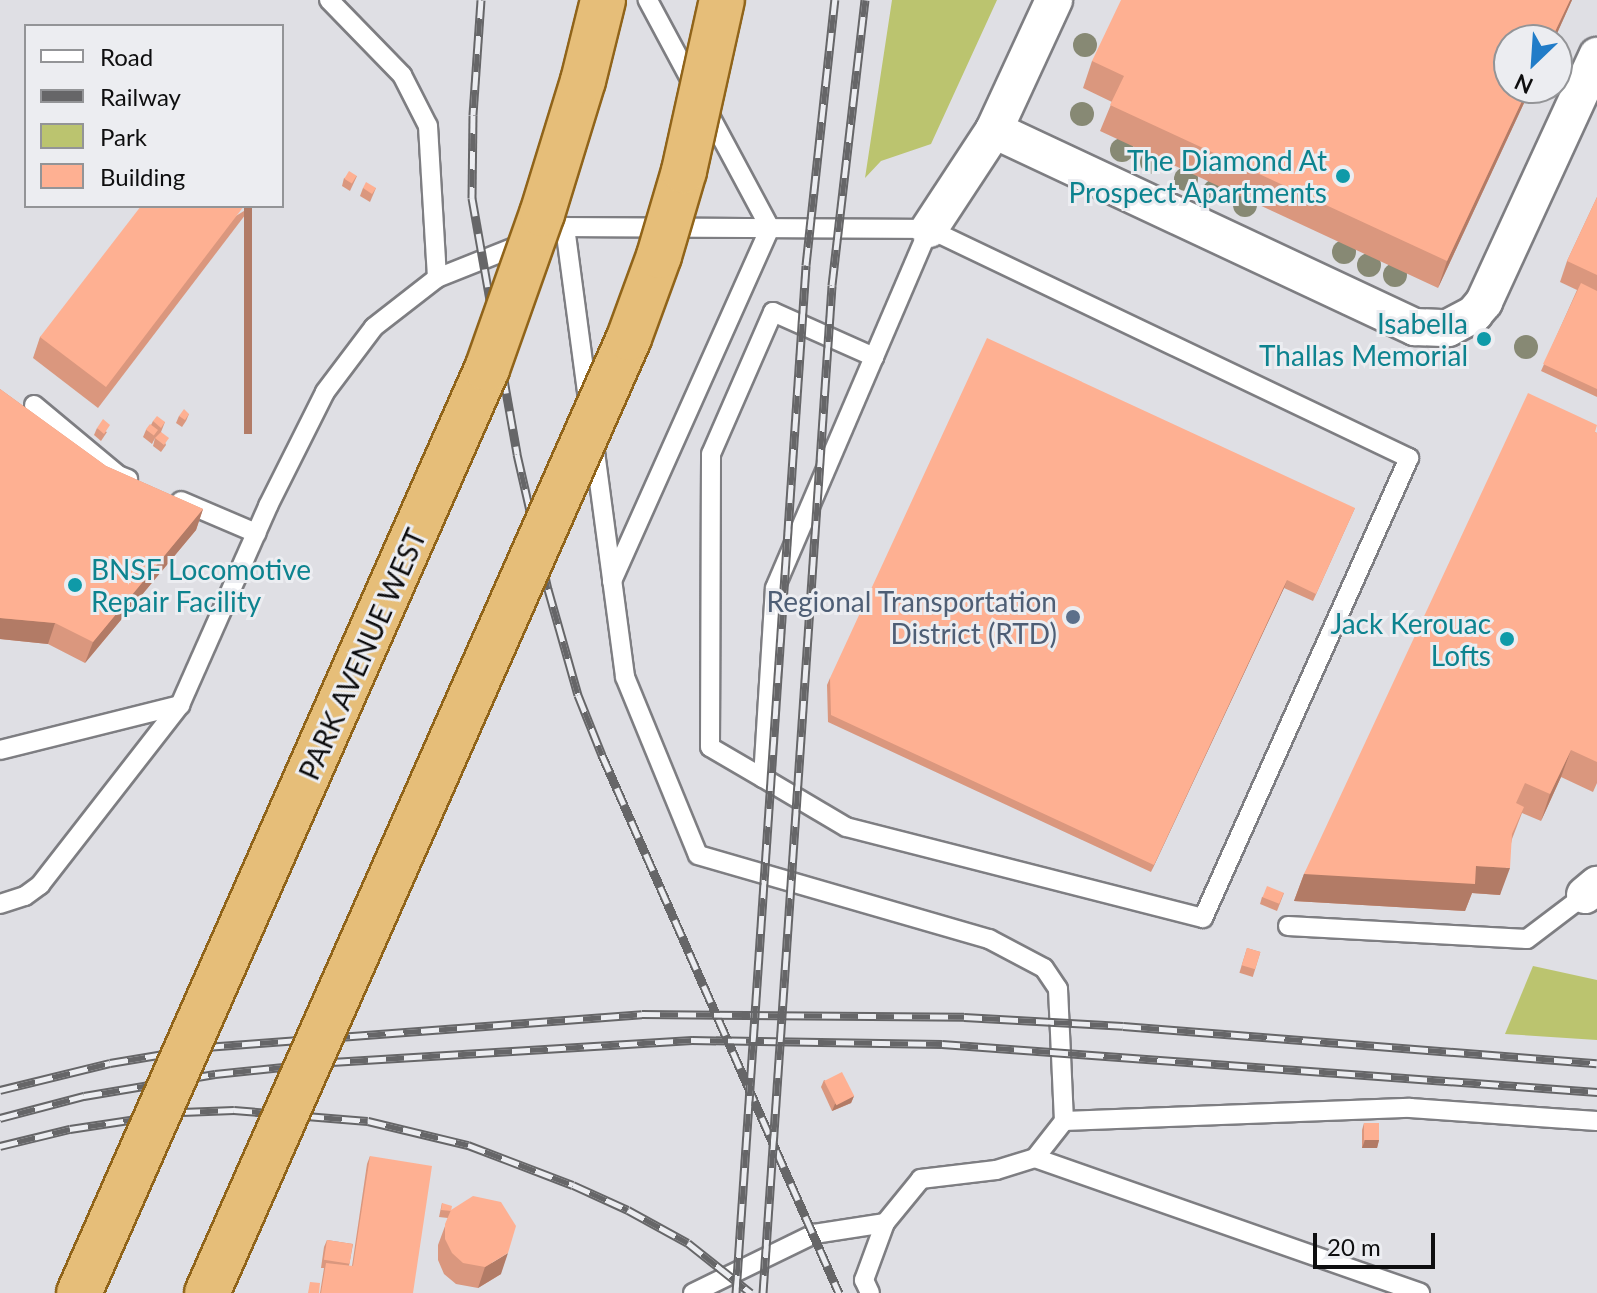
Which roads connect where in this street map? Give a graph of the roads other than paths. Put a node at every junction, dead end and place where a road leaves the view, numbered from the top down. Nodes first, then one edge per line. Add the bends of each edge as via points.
1 (329, 0) edge
2 (603, 0) edge
3 (722, 0) edge
4 (1054, 0) edge
5 (652, 3) edge
6 (1597, 56) edge
7 (994, 130) junction
8 (565, 227) junction
9 (770, 228) junction
10 (929, 229) junction
11 (437, 278) junction
12 (874, 357) junction
13 (34, 405) dead end
14 (256, 533) junction
15 (612, 581) junction
16 (180, 705) junction
17 (0, 750) edge
18 (763, 778) junction
19 (1591, 890) edge
20 (0, 904) edge
21 (1288, 926) dead end
22 (1064, 1121) junction
23 (1597, 1121) edge
24 (1035, 1158) junction
25 (885, 1223) junction
26 (79, 1293) edge
27 (207, 1293) edge
28 (693, 1293) edge
29 (870, 1293) edge
30 (1420, 1293) edge

1 - 11 lane via 402,75 428,126
2 - 26 main road, PARK AVENUE WEST, bridge via 542,214 487,369
3 - 27 main road, bridge via 684,171 629,338
4 - 7 street
5 - 9 lane
6 - 7 street via 1484,302 1448,328 1415,327
7 - 10 street
8 - 9 lane
8 - 11 lane
8 - 15 lane
9 - 10 lane
9 - 15 lane
10 - 12 lane
10 - 18 lane via 1409,458 1203,918 846,827
11 - 14 lane via 374,327 325,392
12 - 18 lane via 775,588
12 - 18 lane via 773,312 711,454 710,747
13 - 14 lane via 118,475
14 - 16 lane
15 - 22 lane via 625,677 698,855 989,939 1044,968 1058,989
16 - 17 lane
16 - 20 lane via 40,885
19 - 21 lane via 1527,939
22 - 23 lane via 1410,1108
22 - 24 lane
24 - 25 lane via 996,1170 921,1179
24 - 30 lane
25 - 28 lane via 814,1234
25 - 29 lane via 864,1280

